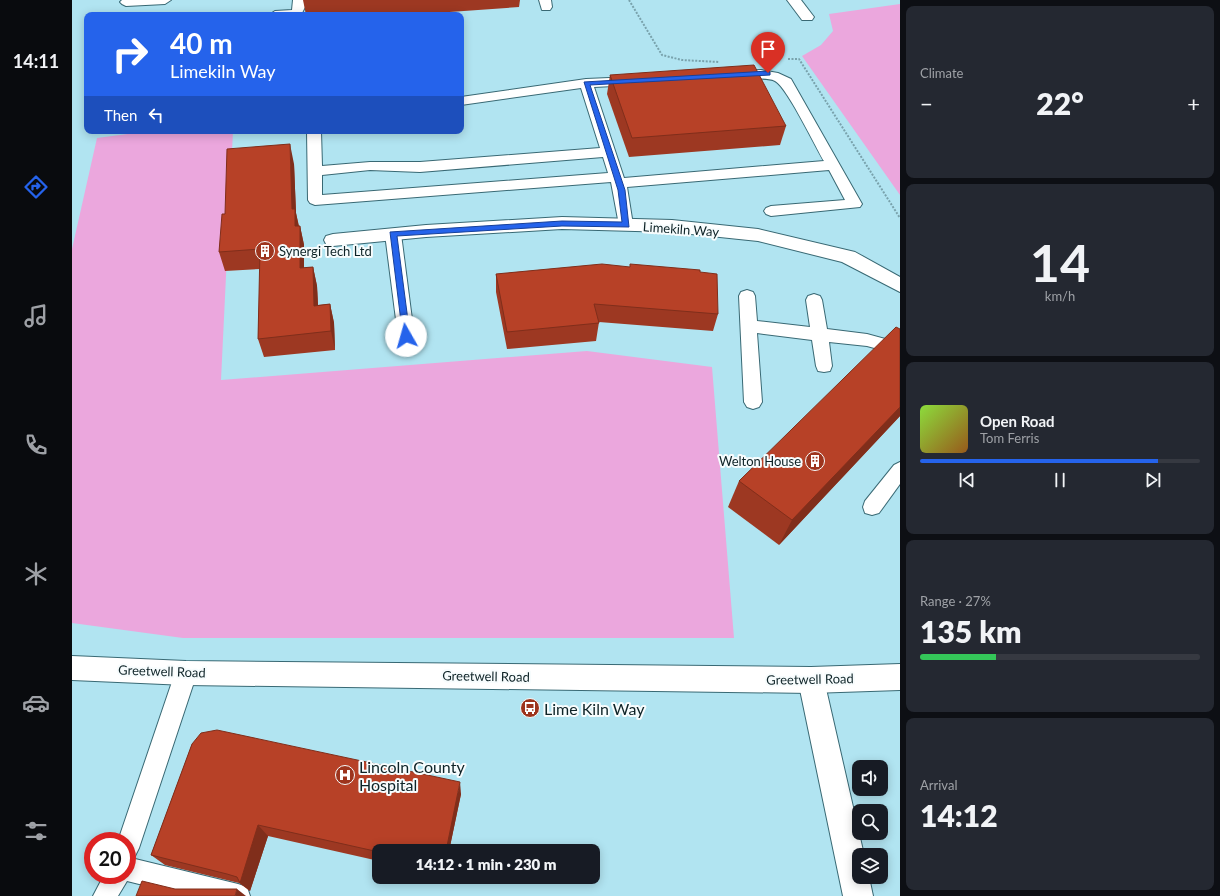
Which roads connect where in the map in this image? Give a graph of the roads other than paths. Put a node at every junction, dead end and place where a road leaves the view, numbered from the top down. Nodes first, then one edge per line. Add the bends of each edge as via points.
1 (165, 0) edge
2 (299, 0) edge
3 (794, 0) edge
4 (126, 1) edge
5 (124, 12) edge
6 (296, 12) edge
7 (807, 17) dead end
8 (720, 76) edge
9 (649, 80) edge
10 (586, 83) junction
11 (464, 101) edge
12 (314, 134) edge
13 (609, 152) junction
14 (833, 165) junction
15 (314, 171) junction
16 (618, 180) junction
17 (771, 210) dead end
18 (626, 225) junction
19 (392, 234) junction
20 (333, 240) dead end
21 (900, 285) edge
22 (746, 296) dead end
23 (814, 300) dead end
24 (749, 326) junction
25 (819, 333) junction
26 (406, 336) dead end
27 (900, 349) edge
28 (824, 366) dead end
29 (753, 402) dead end
30 (900, 470) edge
31 (872, 507) dead end
32 (72, 668) edge
33 (186, 673) junction
34 (900, 677) edge
35 (811, 680) junction
36 (132, 832) edge
37 (136, 871) edge
38 (112, 884) edge
39 (105, 896) edge
40 (238, 896) edge
41 (858, 896) edge

1 - 4 lane
2 - 6 lane
3 - 7 street
4 - 5 lane
8 - 14 lane via 768,73 786,82
9 - 10 lane
10 - 11 lane
10 - 13 lane
12 - 15 lane
13 - 15 lane via 420,167 370,166
13 - 16 lane
14 - 16 lane
14 - 17 lane via 855,204
15 - 16 lane via 315,200
16 - 18 lane
18 - 19 street, Limekiln Way via 562,223
18 - 21 street, Limekiln Way via 672,226 758,235 848,257
19 - 20 street, Limekiln Way
19 - 26 lane
22 - 24 lane
23 - 25 lane
24 - 25 lane
24 - 29 lane
25 - 27 lane via 867,340
25 - 28 lane
30 - 31 lane
32 - 33 street, Greetwell Road
33 - 35 street, Greetwell Road
33 - 36 lane
34 - 35 street, Greetwell Road
35 - 41 street
37 - 40 lane
38 - 39 lane

